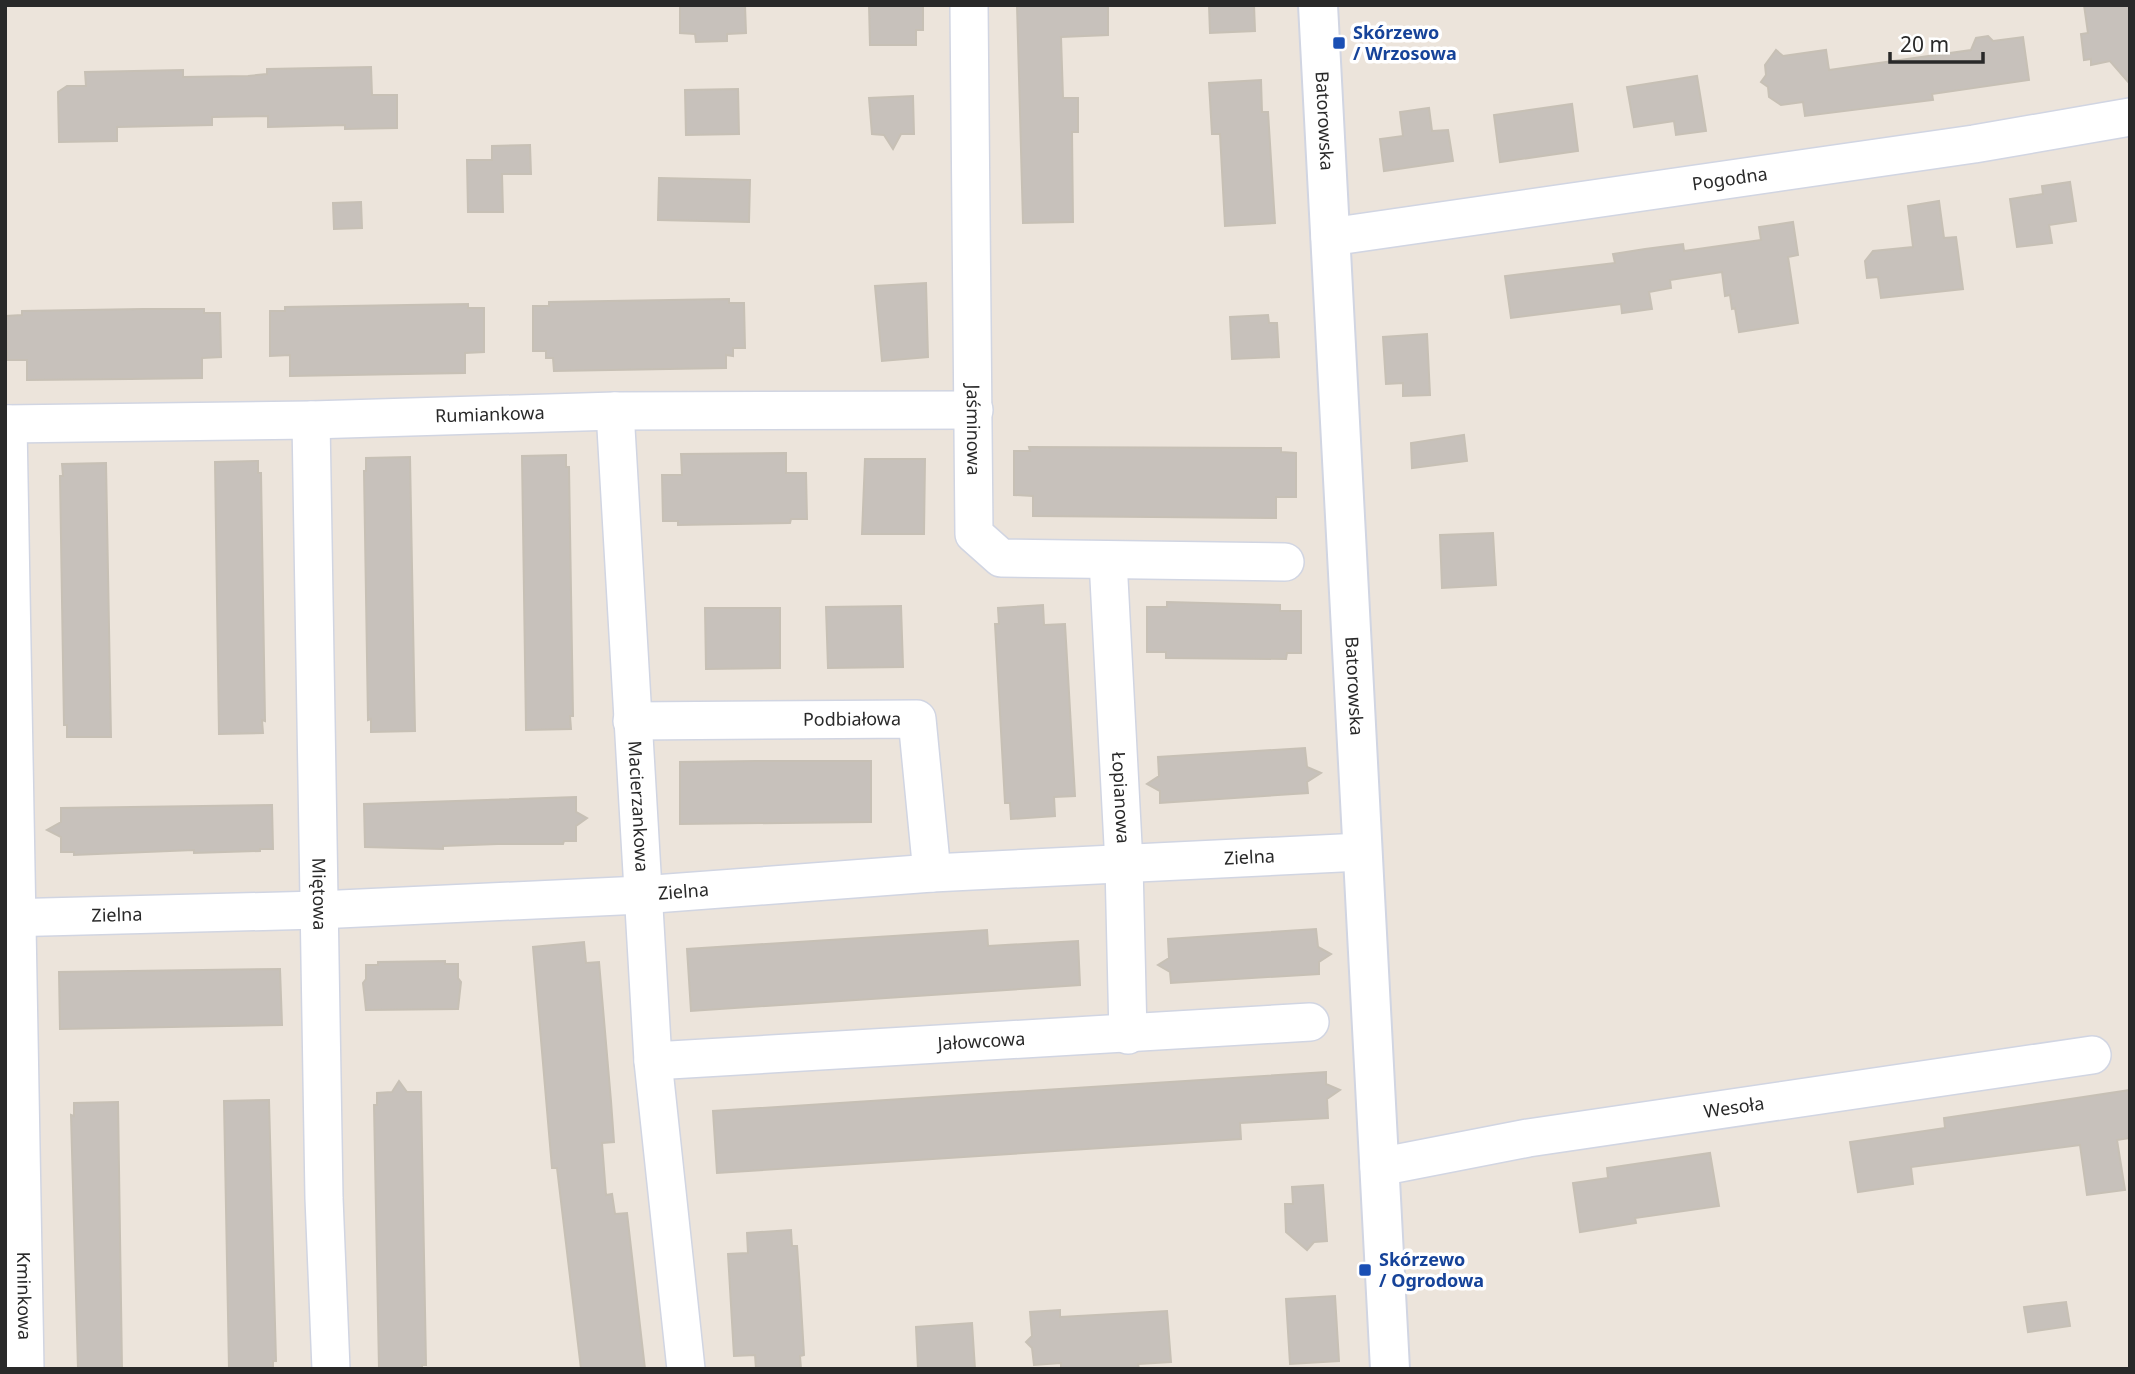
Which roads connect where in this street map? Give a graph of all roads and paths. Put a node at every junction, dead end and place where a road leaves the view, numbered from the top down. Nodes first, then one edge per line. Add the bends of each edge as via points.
1 (969, 5) edge
2 (1318, 5) edge
3 (2130, 117) edge
4 (1330, 237) junction
5 (974, 410) junction
6 (615, 411) junction
7 (311, 420) junction
8 (7, 424) edge
9 (1108, 560) junction
10 (1285, 562) dead end
11 (632, 720) junction
12 (1361, 852) junction
13 (1124, 864) junction
14 (932, 873) junction
15 (641, 895) junction
16 (318, 910) junction
17 (10, 918) edge
18 (1310, 1022) dead end
19 (1128, 1035) junction
20 (2092, 1055) dead end
21 (653, 1061) junction
22 (1379, 1167) junction
23 (25, 1369) edge
24 (331, 1369) edge
25 (686, 1369) edge
26 (1390, 1369) edge

1 - 5 street, Jaśminowa
2 - 4 street, Batorowska
3 - 4 street, Pogodna via 1974,144
4 - 12 street, Batorowska
5 - 6 street, Rumiankowa
5 - 9 street, Jaśminowa via 974,534 1000,558
6 - 7 street, Rumiankowa
6 - 11 street, Macierzankowa
7 - 8 street, Rumiankowa
7 - 16 street, Miętowa
8 - 17 street, Kminkowa
9 - 10 street, Jaśminowa
9 - 13 street, Łopianowa
11 - 14 street, Podbiałowa via 917,719
11 - 15 street, Macierzankowa
12 - 13 street, Zielna
12 - 22 street, Batorowska
13 - 14 street, Zielna
13 - 19 street, Łopianowa
14 - 15 street, Zielna
15 - 16 street, Zielna
15 - 21 street, Macierzankowa
16 - 17 street, Zielna
16 - 24 street, Miętowa
17 - 23 street, Kminkowa
18 - 19 street, Jałowcowa
19 - 21 street, Jałowcowa
20 - 22 street, Wesoła via 1528,1138
21 - 25 street, Macierzankowa
22 - 26 street, Batorowska

